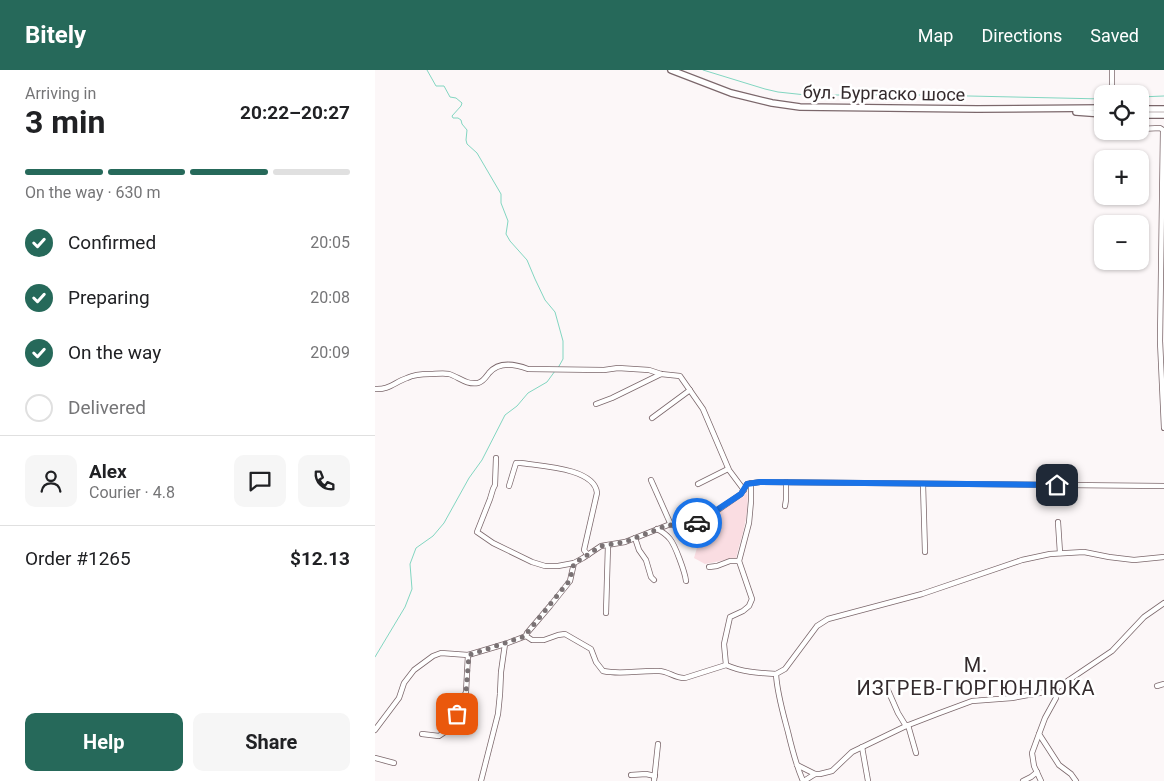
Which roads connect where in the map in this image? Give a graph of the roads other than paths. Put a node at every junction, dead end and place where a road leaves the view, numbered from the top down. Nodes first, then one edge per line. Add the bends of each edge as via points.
1 (671, 70) edge
2 (1112, 70) edge
3 (1112, 85) edge
4 (1094, 108) edge
5 (1042, 109) junction
6 (1149, 109) edge
7 (1164, 109) edge
8 (1094, 113) edge
9 (1149, 115) edge
10 (1164, 115) edge
11 (1149, 129) edge
12 (1162, 341) edge
13 (661, 374) junction
14 (375, 389) edge
15 (690, 390) junction
16 (596, 404) dead end
17 (652, 418) dead end
18 (1164, 428) edge
19 (496, 458) dead end
20 (728, 469) junction
21 (651, 480) dead end
22 (786, 482) junction
23 (751, 483) junction
24 (698, 484) dead end
25 (923, 484) junction
26 (509, 486) dead end
27 (1164, 486) edge
28 (744, 490) junction
29 (785, 506) dead end
30 (1058, 522) dead end
31 (671, 525) junction
32 (657, 529) junction
33 (635, 538) junction
34 (608, 545) junction
35 (925, 552) dead end
36 (1060, 553) junction
37 (588, 555) junction
38 (1164, 557) edge
39 (739, 561) junction
40 (574, 563) junction
41 (709, 567) dead end
42 (654, 580) dead end
43 (686, 580) dead end
44 (1164, 603) edge
45 (606, 613) dead end
46 (526, 636) junction
47 (505, 644) junction
48 (469, 655) junction
49 (726, 665) junction
50 (776, 674) junction
51 (1164, 684) edge
52 (1157, 686) dead end
53 (887, 688) dead end
54 (1057, 688) junction
55 (907, 726) junction
56 (375, 730) edge
57 (422, 734) dead end
58 (1039, 734) junction
59 (658, 744) dead end
60 (862, 747) junction
61 (916, 753) dead end
62 (375, 758) edge
63 (395, 763) dead end
64 (796, 764) junction
65 (1037, 772) junction
66 (815, 774) junction
67 (631, 775) dead end
68 (655, 778) edge
69 (481, 781) edge
70 (803, 781) edge
71 (868, 781) edge
72 (1023, 781) edge
73 (1041, 781) edge
74 (1076, 781) edge

1 - 5 main road, бул. Бургаско шосе via 731,93 801,108
2 - 3 street
4 - 5 main road, бул. Бургаско шосе
5 - 8 main road
6 - 7 main road
9 - 10 main road
11 - 12 street via 1163,130
12 - 18 street
13 - 14 street via 618,368 528,369 507,364 493,368 483,381 477,383 464,382 449,374 429,374 408,377 394,385
13 - 15 street via 680,376
13 - 16 street
15 - 17 street
15 - 20 street via 703,409
19 - 40 street via 495,484 477,532 532,562 545,566
20 - 24 street
20 - 28 street
21 - 31 street
22 - 23 street
22 - 25 street
22 - 29 street
23 - 28 street
23 - 39 street via 749,523
25 - 27 street
25 - 35 street
26 - 37 street via 516,464 521,463 578,472 594,484 597,493 584,550
28 - 31 street via 693,525
30 - 36 street
31 - 32 street
32 - 33 street
32 - 43 street via 671,539
33 - 34 street
33 - 42 street
34 - 37 street
34 - 45 street
36 - 38 street via 1084,552 1134,560
36 - 50 street via 1022,560 922,594 827,619 817,626 785,669
37 - 40 street
39 - 41 street
39 - 49 street via 752,599 749,606 731,617 725,644
40 - 46 street via 570,580
44 - 54 street via 1144,617 1112,651
46 - 47 street
46 - 49 street via 532,640 544,640 565,634 591,648 603,671 611,673 661,671 685,678
47 - 48 street
47 - 69 street via 498,714
48 - 56 street via 441,653 414,670 404,683 399,698
48 - 57 street via 466,692 448,730 439,736
49 - 50 street
50 - 64 street
51 - 52 street
53 - 55 street
54 - 55 street via 1012,698 972,701
54 - 58 street via 1056,698
55 - 60 street
55 - 61 street
58 - 65 street via 1032,753
58 - 74 street via 1059,765
59 - 68 street
60 - 66 street via 851,752 831,771
60 - 71 street
62 - 63 street
64 - 66 street
64 - 70 street
65 - 72 street
65 - 73 street
66 - 70 street
67 - 68 street via 646,774

